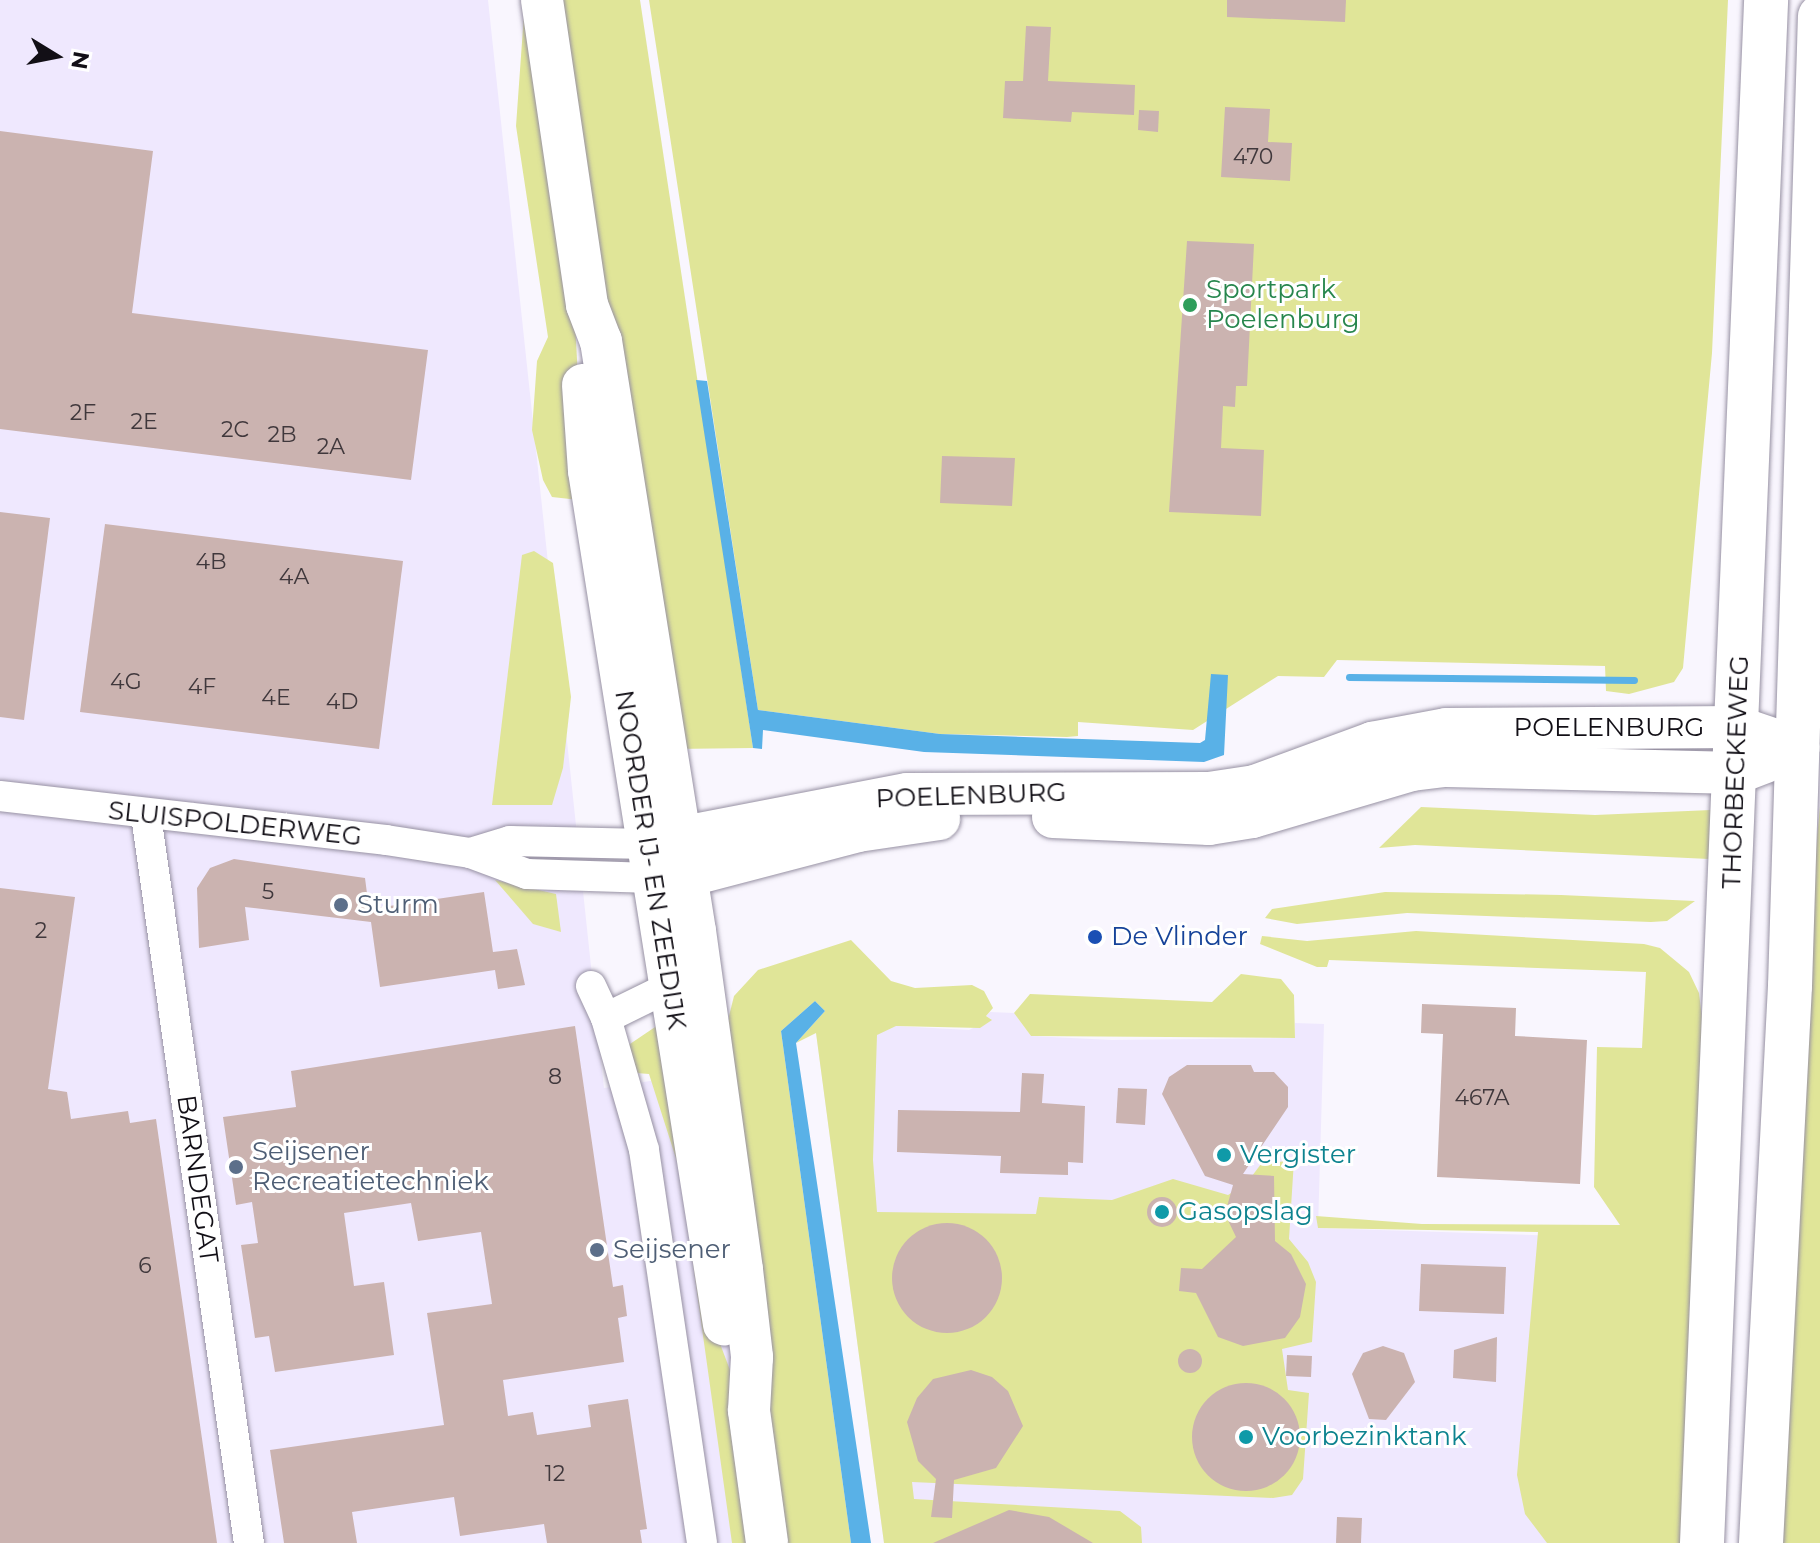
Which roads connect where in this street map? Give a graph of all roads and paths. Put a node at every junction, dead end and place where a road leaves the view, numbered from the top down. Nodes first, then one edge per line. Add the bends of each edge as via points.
1 (542, 0) edge
2 (1766, 0) edge
3 (1820, 16) edge
4 (1818, 106) edge
5 (1820, 480) edge
6 (1803, 520) junction
7 (1737, 727) junction
8 (1799, 748) junction
9 (1737, 773) junction
10 (0, 796) edge
11 (146, 815) junction
12 (666, 858) junction
13 (591, 986) dead end
14 (669, 987) junction
15 (606, 1018) junction
16 (749, 1411) junction
17 (249, 1543) edge
18 (702, 1543) edge
19 (767, 1543) edge
20 (1702, 1543) edge
21 (1761, 1543) edge

1 - 12 street, NOORDER IJ- EN ZEEDIJK via 587,305 601,341
2 - 7 main road, THORBECKEWEG
3 - 4 main road
4 - 6 main road
5 - 6 main road
6 - 8 main road
7 - 8 street, POELENBURG
7 - 9 main road, THORBECKEWEG
7 - 12 street, POELENBURG via 1446,729 1372,743 1255,786 1209,793 907,794
8 - 9 street, POELENBURG
8 - 21 main road
9 - 12 street, POELENBURG via 1447,766 1412,770 1252,817 1209,824 955,817
9 - 20 main road, THORBECKEWEG
10 - 11 street, SLUISPOLDERWEG
11 - 12 street, SLUISPOLDERWEG via 470,853 510,841
11 - 17 street, BARNDEGAT
12 - 14 street, NOORDER IJ- EN ZEEDIJK
12 - 16 street, NOORDER IJ- EN ZEEDIJK via 744,1284 752,1357
13 - 15 street
14 - 15 street
14 - 16 street, NOORDER IJ- EN ZEEDIJK via 712,1267
15 - 18 street via 644,1150
16 - 19 street, NOORDER IJ- EN ZEEDIJK

